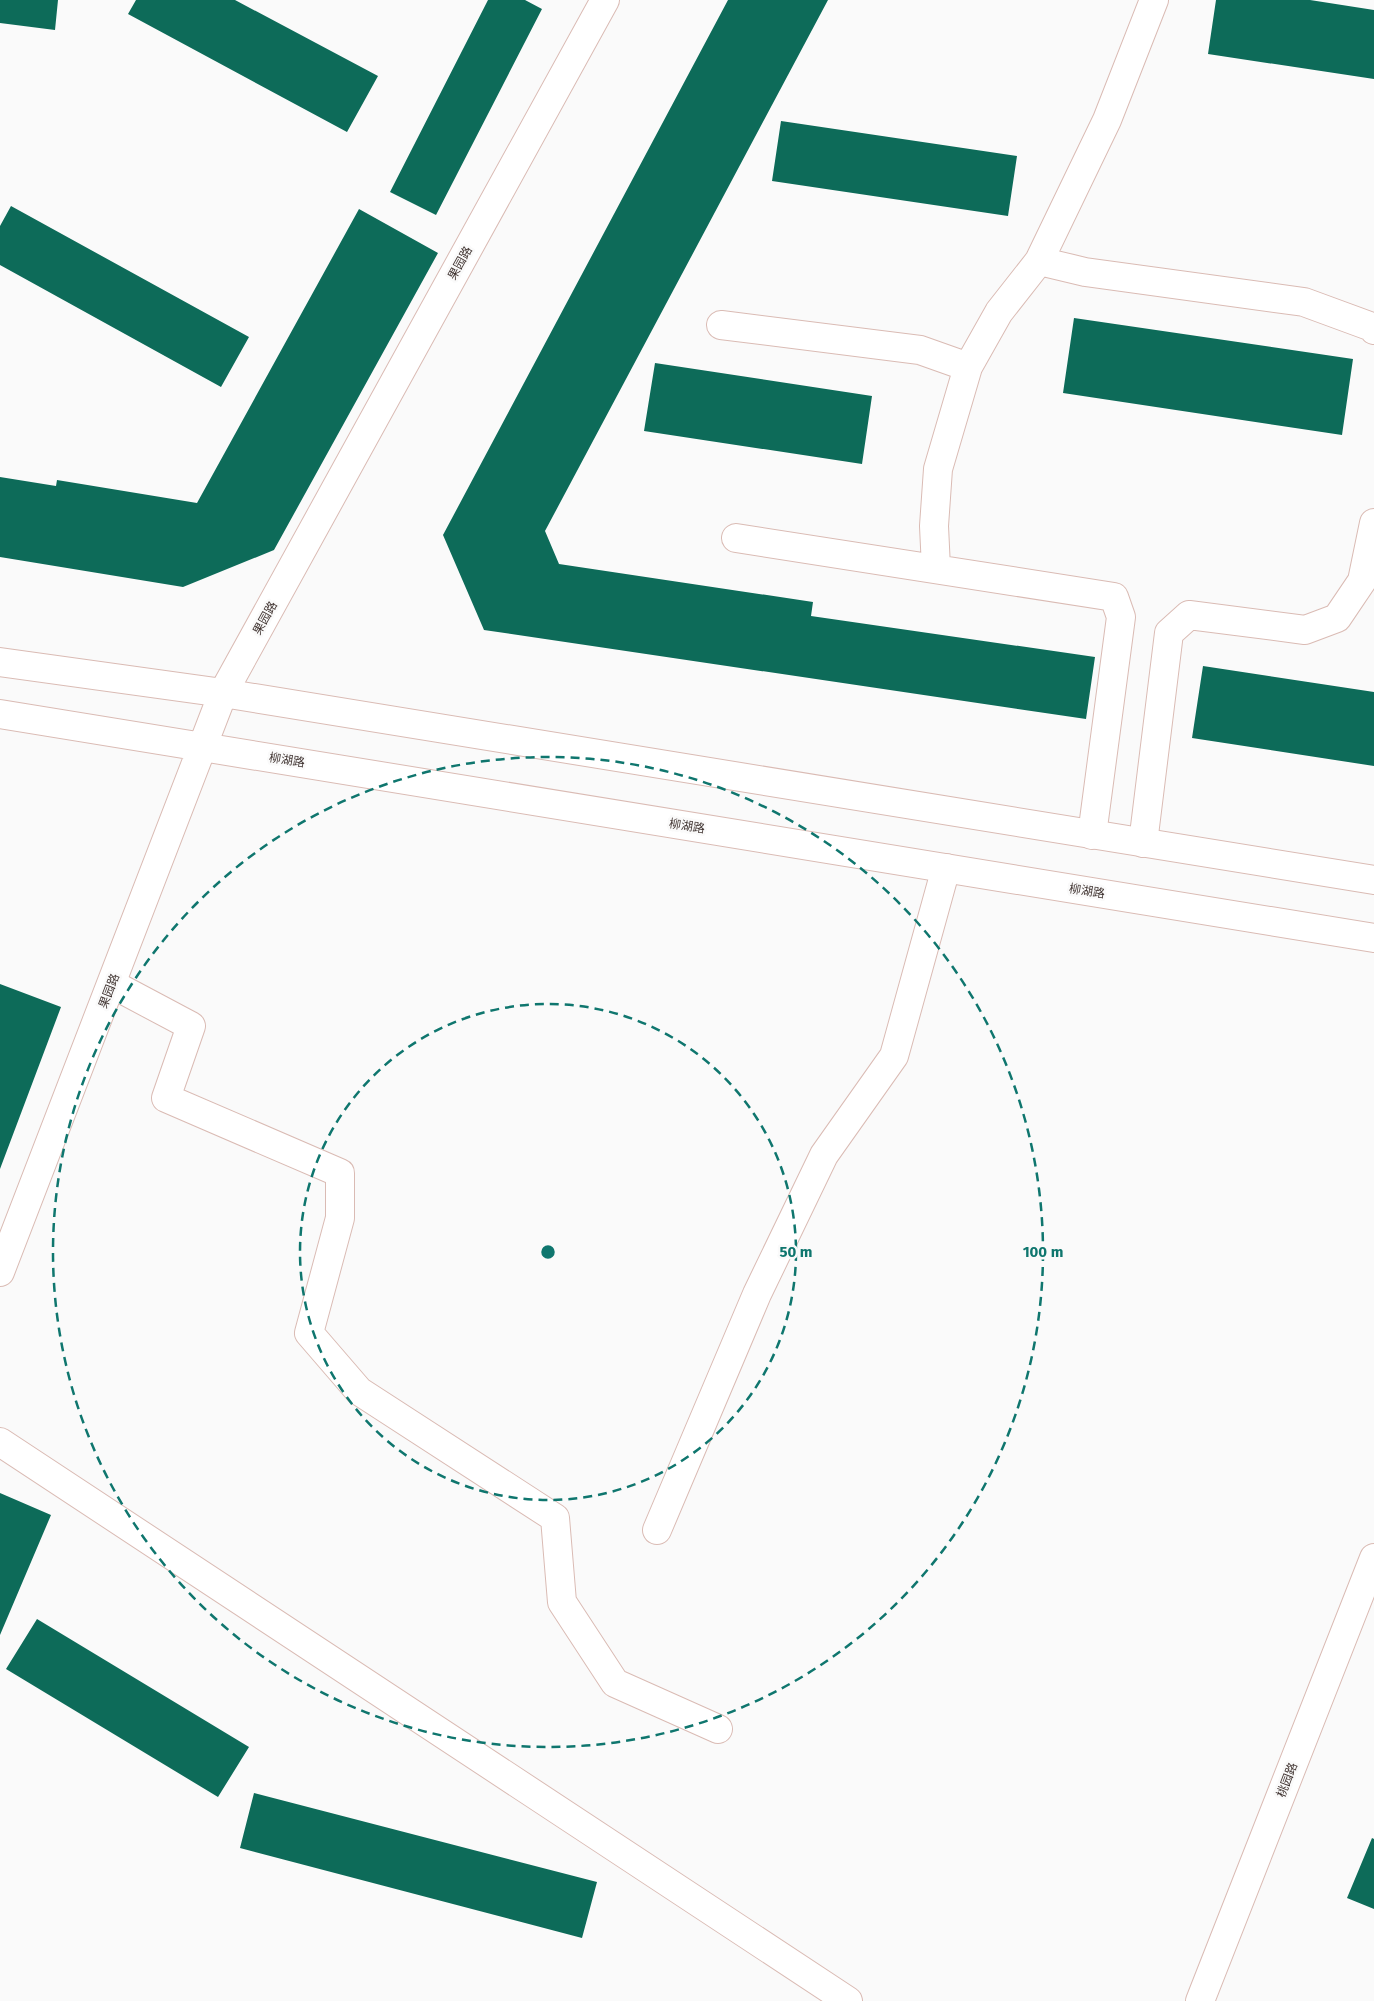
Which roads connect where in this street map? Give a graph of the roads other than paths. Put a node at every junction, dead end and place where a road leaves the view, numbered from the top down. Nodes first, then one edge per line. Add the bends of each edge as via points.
1 (605, 0) edge
2 (1154, 0) edge
3 (1039, 261) junction
4 (721, 325) dead end
5 (1374, 330) edge
6 (968, 366) junction
7 (1374, 523) edge
8 (736, 538) dead end
9 (936, 568) junction
10 (0, 662) edge
11 (224, 693) junction
12 (0, 714) edge
13 (204, 747) junction
14 (1092, 835) junction
15 (1143, 843) junction
16 (946, 868) junction
17 (1374, 880) edge
18 (1374, 938) edge
19 (112, 984) junction
20 (0, 1272) edge
21 (0, 1442) edge
22 (657, 1530) dead end
23 (1374, 1558) edge
24 (718, 1729) dead end
25 (848, 2001) edge
26 (1200, 2001) edge

1 - 11 street, 果园路
2 - 3 street via 1107,120
3 - 5 street via 1084,272 1304,302
3 - 6 street via 999,312
4 - 6 street via 920,350
6 - 9 street via 938,469 934,526
7 - 15 street via 1362,581 1337,618 1305,630 1189,615 1169,633
8 - 9 street
9 - 14 street via 1114,597 1121,617
10 - 11 street
11 - 13 street, 果园路
11 - 14 street
12 - 13 street, 柳湖路
13 - 16 street, 柳湖路
13 - 19 street, 果园路
14 - 15 street
15 - 17 street
16 - 18 street, 柳湖路
16 - 22 street via 894,1056 824,1155 757,1294
19 - 20 street, 果园路
19 - 24 street via 191,1026 166,1098 340,1173 340,1218 309,1333 359,1391 554,1518 562,1602 615,1683
21 - 25 street
23 - 26 street, 桃园路

